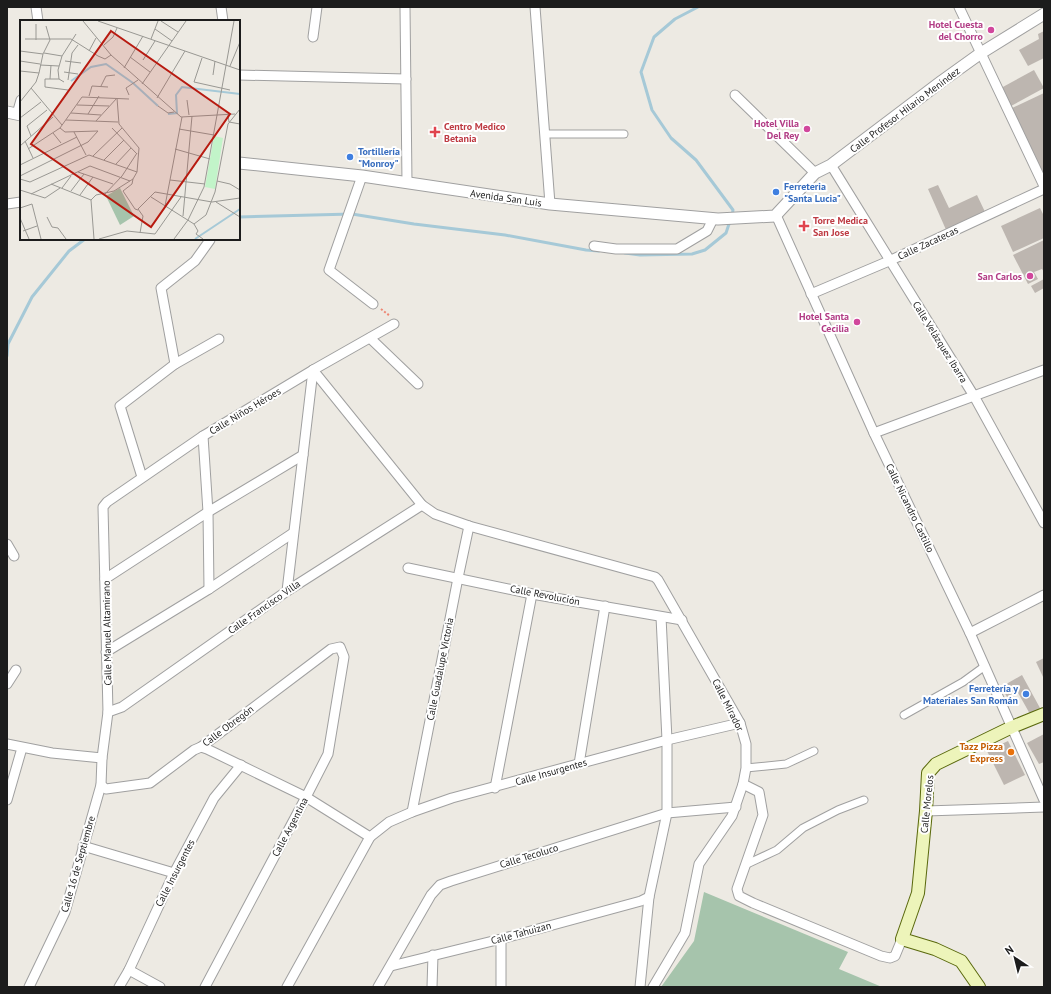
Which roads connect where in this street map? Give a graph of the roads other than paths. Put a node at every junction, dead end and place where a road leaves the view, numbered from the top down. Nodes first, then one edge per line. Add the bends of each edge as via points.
1 (36, 7) edge
2 (221, 7) edge
3 (317, 7) edge
4 (405, 7) edge
5 (535, 7) edge
6 (959, 7) edge
7 (1044, 14) edge
8 (38, 20) edge
9 (222, 20) edge
10 (313, 37) dead end
11 (981, 53) junction
12 (240, 75) edge
13 (406, 79) junction
14 (735, 95) dead end
15 (20, 102) edge
16 (15, 114) edge
17 (545, 134) junction
18 (624, 134) dead end
19 (240, 163) edge
20 (831, 165) junction
21 (815, 173) junction
22 (362, 176) junction
23 (406, 183) junction
24 (1044, 188) edge
25 (20, 202) edge
26 (7, 204) edge
27 (550, 204) junction
28 (775, 216) junction
29 (715, 219) junction
30 (210, 240) edge
31 (594, 246) dead end
32 (889, 261) junction
33 (811, 294) junction
34 (373, 304) road end
35 (394, 324) road end
36 (370, 338) junction
37 (219, 339) dead end
38 (175, 364) junction
39 (313, 370) junction
40 (1044, 370) edge
41 (418, 384) dead end
42 (974, 396) junction
43 (874, 432) junction
44 (204, 436) junction
45 (303, 455) junction
46 (142, 477) junction
47 (422, 505) junction
48 (103, 507) joint
49 (208, 512) junction
50 (1044, 524) edge
51 (470, 526) junction
52 (293, 533) junction
53 (7, 544) edge
54 (14, 556) dead end
55 (408, 568) dead end
56 (106, 578) junction
57 (458, 578) junction
58 (209, 589) junction
59 (287, 591) junction
60 (532, 594) junction
61 (1044, 595) edge
62 (605, 606) junction
63 (661, 617) junction
64 (682, 620) junction
65 (970, 633) junction
66 (106, 652) junction
67 (344, 657) joint
68 (985, 666) junction
69 (16, 670) dead end
70 (7, 684) edge
71 (108, 712) junction
72 (1044, 714) edge
73 (904, 715) dead end
74 (740, 724) junction
75 (1012, 727) junction
76 (667, 740) junction
77 (7, 744) edge
78 (201, 747) junction
79 (22, 748) junction
80 (814, 751) dead end
81 (102, 758) junction
82 (579, 764) junction
83 (242, 765) junction
84 (746, 768) junction
85 (743, 784) junction
86 (101, 785) junction
87 (495, 788) junction
88 (306, 797) junction
89 (7, 800) edge
90 (864, 800) dead end
91 (1044, 800) edge
92 (736, 807) junction
93 (1044, 807) edge
94 (926, 811) junction
95 (412, 812) junction
96 (667, 813) junction
97 (370, 837) junction
98 (83, 846) junction
99 (747, 864) junction
100 (174, 873) junction
101 (649, 897) junction
102 (501, 939) junction
103 (902, 939) junction
104 (433, 955) junction
105 (391, 966) junction
106 (129, 970) junction
107 (29, 987) edge
108 (119, 987) edge
109 (160, 987) edge
110 (205, 987) edge
111 (287, 987) edge
112 (378, 987) edge
113 (432, 987) edge
114 (500, 987) edge
115 (640, 987) edge
116 (653, 987) edge
117 (979, 987) edge

1 - 8 street
2 - 9 street
3 - 10 street
4 - 13 street
5 - 17 street
6 - 11 street
7 - 11 street, Calle Profesor Hilario Menindez
11 - 20 street, Calle Profesor Hilario Menindez
11 - 24 street
12 - 13 street
13 - 23 street
14 - 21 street
15 - 16 street
17 - 18 street
17 - 27 street
19 - 22 street, Avenida San Luis
20 - 21 street, Calle Profesor Hilario Menindez
20 - 32 street, Calle Velázquez Ibarra
21 - 28 street, Calle Profesor Hilario Menindez
22 - 23 street, Avenida San Luis
22 - 34 street via 329,270
23 - 27 street, Avenida San Luis
24 - 32 street, Calle Zacatecas
25 - 26 street
27 - 29 street, Avenida San Luis
28 - 29 street, Avenida San Luis
28 - 33 street, Calle Nicandro Castillo
29 - 31 street via 707,231 676,249 616,249
30 - 38 street via 195,261 161,288
32 - 33 street, Calle Zacatecas
32 - 42 street, Calle Velázquez Ibarra
33 - 43 street, Calle Nicandro Castillo
35 - 36 street, Calle Niños Héroes
36 - 39 street, Calle Niños Héroes
36 - 41 street
37 - 38 street
38 - 46 street via 120,406
39 - 44 street, Calle Niños Héroes
39 - 45 street
39 - 47 street
40 - 42 street
42 - 43 street
42 - 50 street, Calle Velázquez Ibarra
43 - 65 street, Calle Nicandro Castillo
44 - 46 street, Calle Niños Héroes
44 - 49 street
45 - 49 street
45 - 52 street
46 - 48 street, Calle Niños Héroes
47 - 51 street via 435,514
47 - 59 street, Calle Francisco Villa
48 - 56 street, Calle Manuel Altamirano
49 - 56 street
49 - 58 street
51 - 57 street, Calle Guadalupe Victoria
51 - 64 street, Calle Mirador via 655,577
52 - 58 street
52 - 59 street
53 - 54 street
55 - 57 street, Calle Revolución
56 - 66 street, Calle Manuel Altamirano
57 - 60 street, Calle Revolución
57 - 95 street, Calle Guadalupe Victoria
58 - 66 street
59 - 71 street, Calle Francisco Villa via 122,707
60 - 62 street, Calle Revolución
60 - 87 street
61 - 65 street
62 - 63 street, Calle Revolución
62 - 82 street
63 - 64 street, Calle Revolución
63 - 76 street
64 - 74 street, Calle Mirador
65 - 68 street, Calle Nicandro Castillo
66 - 71 street, Calle Manuel Altamirano
67 - 78 street, Calle Obregón via 340,647 331,649
67 - 88 street, Calle Argentina via 328,754
68 - 73 street via 963,682
68 - 75 street, Calle Nicandro Castillo
69 - 70 street
71 - 81 street, Calle Manuel Altamirano
72 - 75 main road, Calle Morelos
74 - 76 street, Calle Insurgentes
74 - 84 street, Calle Mirador via 746,744
75 - 91 street, Calle Nicandro Castillo
75 - 94 main road, Calle Morelos via 936,764 928,773
76 - 82 street, Calle Insurgentes
76 - 96 street
77 - 79 street
78 - 83 street
78 - 86 street, Calle Obregón via 150,783 106,789
79 - 81 street
79 - 89 street
80 - 84 street via 786,764
81 - 86 street, Calle 16 de Septiembre
82 - 87 street, Calle Insurgentes
83 - 88 street
83 - 100 street, Calle Insurgentes via 214,798
84 - 85 street, Calle Mirador
85 - 92 street, Calle Mirador
85 - 99 street via 759,792 763,815
86 - 98 street, Calle 16 de Septiembre
87 - 95 street, Calle Insurgentes via 452,798
88 - 97 street
88 - 110 street, Calle Argentina
90 - 99 street via 803,828 777,850
92 - 96 street, Calle Tecoluco
92 - 116 street, Calle Mirador via 699,864 686,933
93 - 94 street
94 - 103 main road, Calle Morelos via 918,893
95 - 97 street, Calle Insurgentes via 389,822
96 - 101 street
96 - 105 street, Calle Tecoluco via 440,885 431,896
97 - 111 street
98 - 100 street
98 - 107 street, Calle 16 de Septiembre via 65,912
99 - 103 street via 738,888 739,896 753,903 881,956 895,956
100 - 106 street, Calle Insurgentes
101 - 102 street, Calle Tahuizan
101 - 115 street
102 - 104 street, Calle Tahuizan
102 - 114 street
103 - 117 main road via 961,960
104 - 105 street, Calle Tahuizan
104 - 113 street
105 - 112 street, Calle Tecoluco
106 - 108 street, Calle Insurgentes
106 - 109 street

